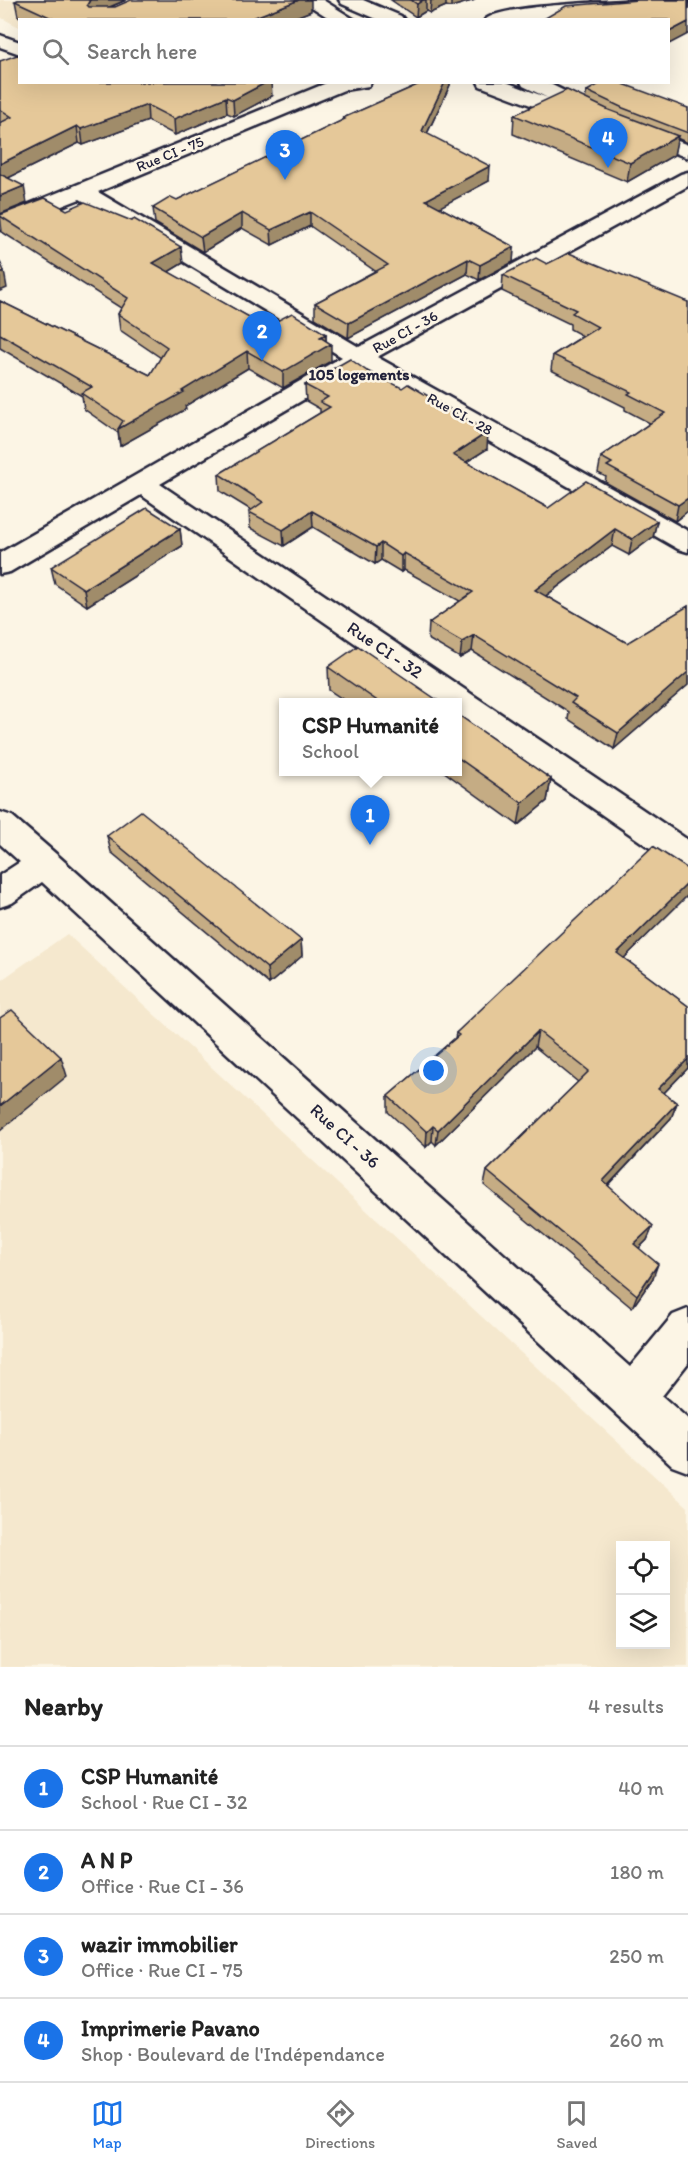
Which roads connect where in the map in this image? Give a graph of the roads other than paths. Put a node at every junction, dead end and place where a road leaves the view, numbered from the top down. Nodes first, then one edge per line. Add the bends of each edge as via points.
1 (310, 0) edge
2 (348, 0) edge
3 (688, 2) edge
4 (342, 18) edge
5 (390, 18) edge
6 (505, 18) edge
7 (0, 40) edge
8 (18, 50) edge
9 (18, 52) edge
10 (0, 60) edge
11 (341, 84) edge
12 (492, 84) edge
13 (534, 84) edge
14 (614, 123) junction
15 (688, 152) edge
16 (688, 178) edge
17 (80, 190) junction
18 (0, 224) edge
19 (359, 357) junction
20 (141, 483) junction
21 (688, 543) edge
22 (0, 565) edge
23 (455, 698) edge
24 (462, 702) edge
25 (0, 825) edge
26 (688, 857) edge
27 (44, 863) junction
28 (0, 893) edge
29 (688, 1330) edge
30 (633, 1397) junction
31 (688, 1449) edge

1 - 4 street
2 - 5 street
3 - 6 street via 539,12
7 - 8 street
9 - 10 street
11 - 17 street, Rue CI - 75
12 - 14 street via 538,103
13 - 14 street
14 - 15 street
16 - 19 street, Rue CI - 36
17 - 18 street, Rue CI - 75
17 - 19 street, Rue CI - 28
19 - 20 street, Rue CI - 36
19 - 21 street, Rue CI - 28
20 - 22 street, Rue CI - 36
20 - 23 street, Rue CI - 32
24 - 26 street, Rue CI - 32
25 - 27 street, Rue CI - 36
27 - 28 street
27 - 30 street, Rue CI - 36
29 - 30 street
30 - 31 street, Rue CI - 36

